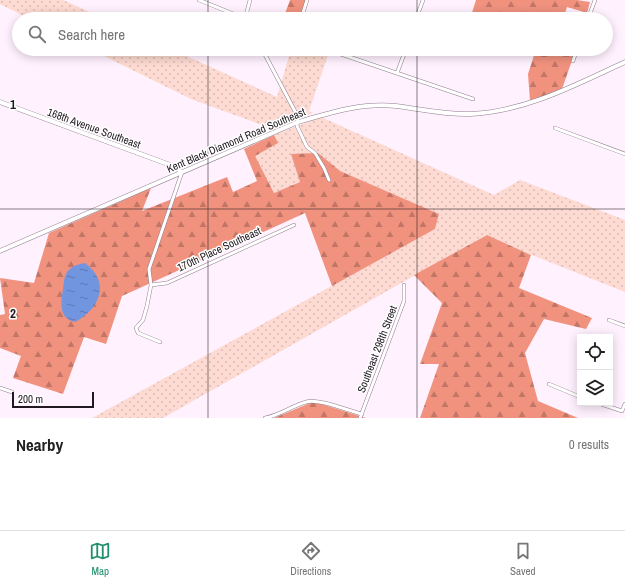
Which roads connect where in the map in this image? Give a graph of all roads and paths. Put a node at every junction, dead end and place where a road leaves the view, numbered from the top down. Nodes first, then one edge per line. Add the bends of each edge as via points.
1 (198, 0) edge
2 (250, 0) edge
3 (307, 0) edge
4 (423, 0) edge
5 (595, 0) edge
6 (228, 12) edge
7 (247, 12) edge
8 (303, 12) edge
9 (419, 12) edge
10 (591, 12) edge
11 (266, 56) edge
12 (347, 56) edge
13 (404, 56) edge
14 (575, 56) edge
15 (573, 61) dead end
16 (625, 62) edge
17 (398, 73) junction
18 (473, 99) dead end
19 (0, 102) edge
20 (298, 122) junction
21 (555, 128) dead end
22 (625, 154) edge
23 (182, 172) junction
24 (328, 180) dead end
25 (294, 225) dead end
26 (0, 251) edge
27 (151, 285) junction
28 (404, 285) dead end
29 (609, 320) dead end
30 (625, 326) edge
31 (160, 342) dead end
32 (549, 384) dead end
33 (0, 388) edge
34 (12, 392) dead end
35 (577, 396) edge
36 (625, 404) edge
37 (607, 406) edge
38 (361, 416) edge
39 (265, 418) edge

1 - 6 street
2 - 7 street
3 - 8 street
4 - 9 street
5 - 10 street
11 - 20 street
12 - 17 street
13 - 17 street
14 - 15 street
16 - 20 street, Kent Black Diamond Road Southeast via 563,91 502,110 451,114 395,106 376,106 333,111
17 - 18 street
19 - 23 street, 168th Avenue Southeast via 173,166
20 - 23 street, Kent Black Diamond Road Southeast
20 - 24 street via 297,126 307,147 315,153
21 - 22 street
23 - 26 street, Kent Black Diamond Road Southeast
23 - 27 street via 149,269
25 - 27 street, 170th Place Southeast via 167,283
27 - 31 street via 145,313 136,331
28 - 38 street, Southeast 298th Street via 404,301
29 - 30 street
32 - 35 street
33 - 34 street
36 - 37 street via 622,411
38 - 39 street via 314,401

